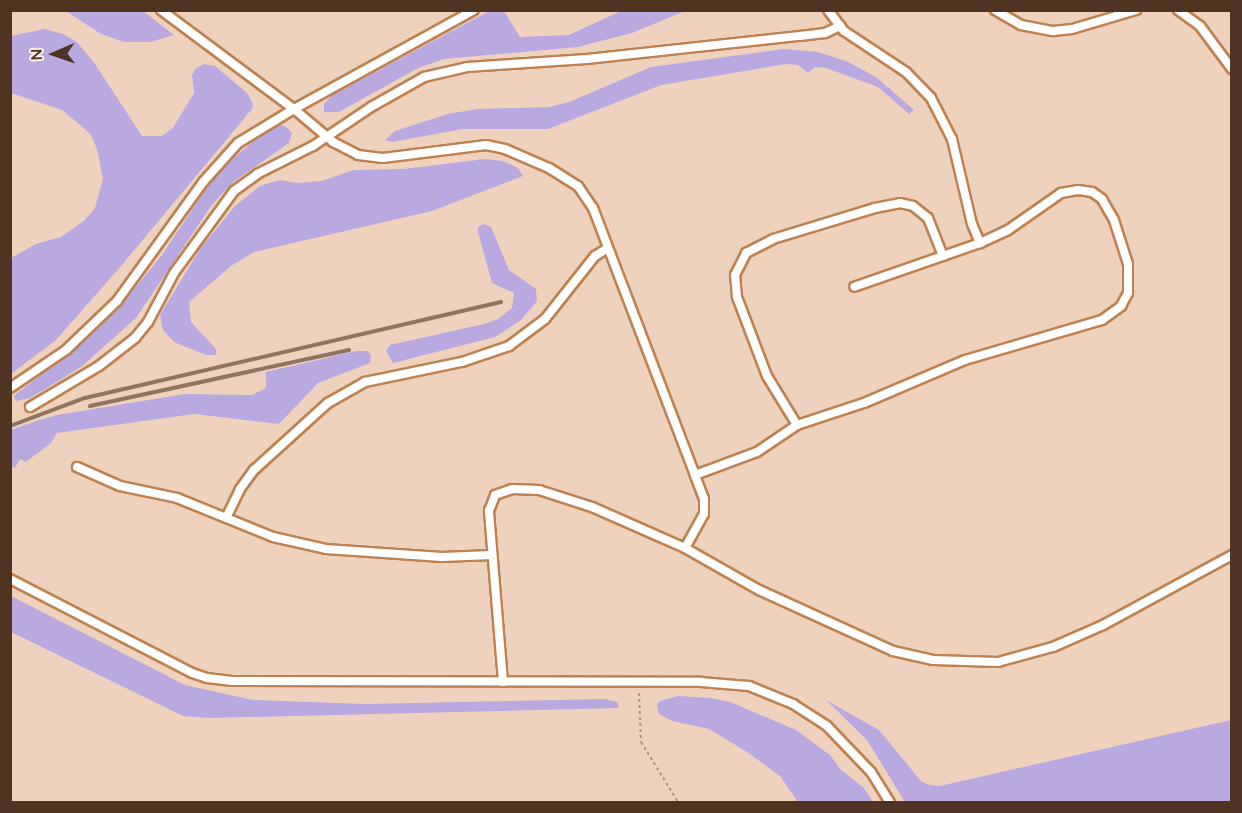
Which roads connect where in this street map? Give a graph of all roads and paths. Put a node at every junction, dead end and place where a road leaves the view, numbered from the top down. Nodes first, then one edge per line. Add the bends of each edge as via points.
1 (161, 10) edge
2 (474, 10) edge
3 (828, 10) edge
4 (995, 10) edge
5 (1137, 10) edge
6 (1178, 10) edge
7 (840, 26) junction
8 (1231, 68) edge
9 (294, 109) junction
10 (326, 137) junction
11 (980, 243) junction
12 (608, 248) junction
13 (943, 256) junction
14 (854, 287) dead end
15 (10, 388) edge
16 (30, 408) dead end
17 (797, 425) junction
18 (77, 467) dead end
19 (695, 474) junction
20 (226, 518) junction
21 (685, 548) junction
22 (492, 555) junction
23 (1232, 555) edge
24 (10, 579) edge
25 (503, 682) junction
26 (639, 682) junction
27 (678, 802) edge
28 (890, 802) edge

1 - 9 lane
2 - 9 lane
3 - 7 lane
4 - 5 lane via 1021,25 1053,31
6 - 8 lane via 1200,26
7 - 10 lane via 825,33 800,36 450,69 396,92
7 - 11 lane via 906,72 931,98 952,139
9 - 10 lane
9 - 15 lane via 230,151 117,302 66,350
10 - 12 lane via 358,155 377,158 477,144 505,149 578,186 592,208
10 - 16 lane via 257,174 234,191 174,273 135,338 99,366
11 - 13 lane
11 - 17 lane via 1008,230 1060,193 1092,192 1102,199 1114,220 1128,264 1128,293 1115,312 1095,323 964,360 864,404
12 - 19 lane
12 - 20 lane via 596,256 545,319 509,346 462,362 365,382 328,403 254,470
13 - 14 lane
13 - 17 lane via 928,218 913,206 900,203 773,239 746,253 735,275 738,297 767,376
17 - 19 lane via 757,452
18 - 20 lane via 120,486 177,498
19 - 21 lane via 704,499 704,514
20 - 22 lane via 273,537 326,549 432,556
21 - 22 lane via 577,501 539,490 519,489 504,491 491,500
21 - 23 lane via 759,590 901,654 987,663 1024,657 1086,633
22 - 25 lane
24 - 25 lane via 207,678
25 - 26 lane
26 - 27 path via 641,742
26 - 28 lane via 733,684 780,697 842,739 871,772

